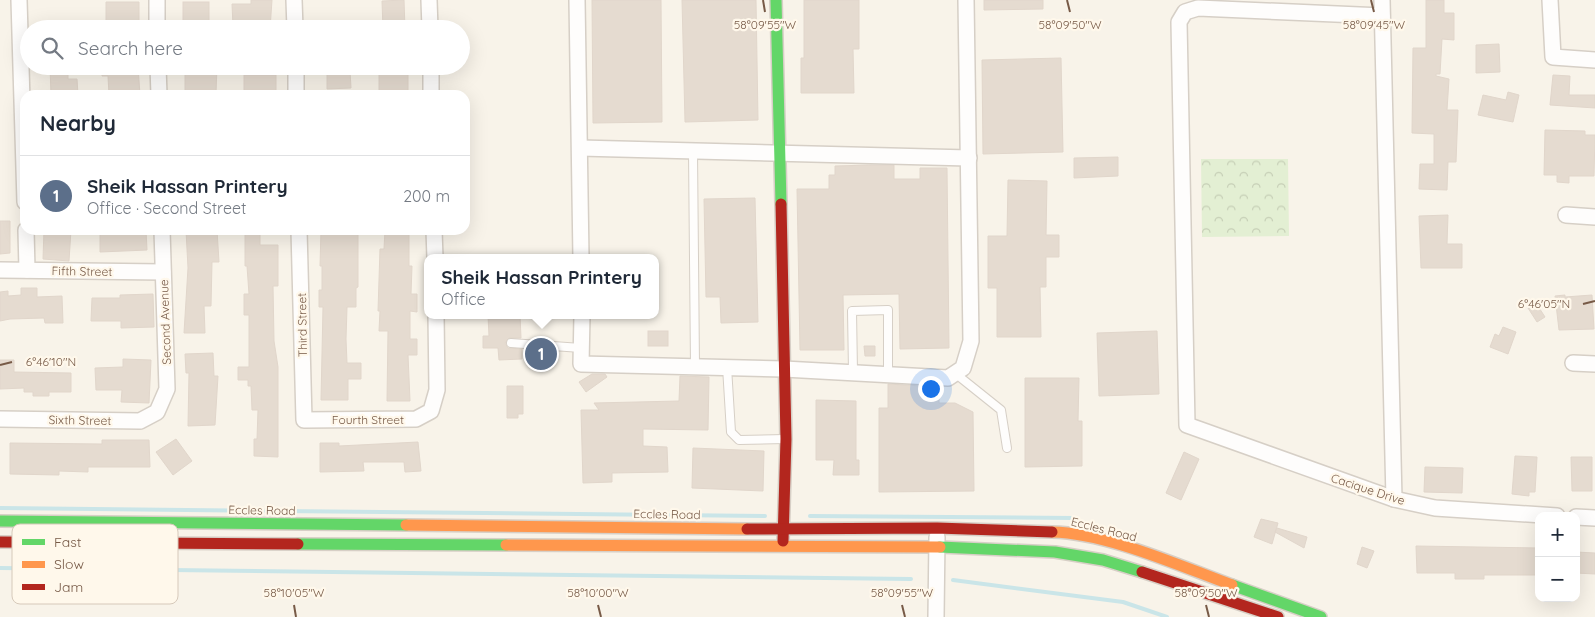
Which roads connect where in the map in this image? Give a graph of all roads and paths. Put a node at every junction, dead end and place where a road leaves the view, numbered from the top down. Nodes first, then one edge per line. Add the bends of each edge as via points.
1 (19, 0) edge
2 (156, 0) edge
3 (294, 0) edge
4 (429, 0) edge
5 (577, 0) edge
6 (776, 0) edge
7 (966, 0) edge
8 (1382, 0) edge
9 (1550, 0) edge
10 (1382, 16) junction
11 (157, 20) edge
12 (295, 20) edge
13 (430, 20) edge
14 (20, 34) edge
15 (1595, 60) edge
16 (21, 75) edge
17 (158, 75) edge
18 (296, 75) edge
19 (431, 75) edge
20 (22, 90) edge
21 (159, 90) edge
22 (296, 90) edge
23 (431, 90) edge
24 (580, 148) junction
25 (693, 151) junction
26 (779, 154) junction
27 (969, 158) junction
28 (1566, 215) dead end
29 (1595, 217) edge
30 (26, 235) edge
31 (162, 235) edge
32 (299, 235) edge
33 (434, 235) edge
34 (435, 254) edge
35 (581, 254) edge
36 (0, 270) edge
37 (27, 270) junction
38 (163, 272) junction
39 (436, 319) edge
40 (582, 319) edge
41 (511, 343) dead end
42 (581, 348) junction
43 (1574, 363) dead end
44 (1595, 364) edge
45 (695, 366) junction
46 (727, 367) junction
47 (784, 369) junction
48 (853, 372) junction
49 (888, 374) junction
50 (956, 374) junction
51 (157, 412) joint
52 (0, 419) edge
53 (304, 420) joint
54 (786, 439) junction
55 (1007, 448) dead end
56 (1394, 499) junction
57 (1535, 515) edge
58 (1580, 517) edge
59 (1595, 518) edge
60 (0, 521) edge
61 (937, 528) junction
62 (783, 529) junction
63 (178, 543) edge
64 (937, 547) junction
65 (783, 548) junction
66 (936, 617) edge
67 (1278, 617) edge
68 (1321, 617) edge

1 - 14 street
2 - 11 street
3 - 12 street
4 - 13 street
5 - 24 street
6 - 26 street
7 - 27 street
8 - 10 street
9 - 15 street via 1553,57
10 - 56 street
10 - 56 street, Cacique Drive via 1198,8 1185,12 1179,22 1187,425
16 - 20 street
17 - 21 street
18 - 22 street
19 - 23 street
24 - 25 street
24 - 35 street
25 - 26 street
25 - 45 lane
26 - 27 street
26 - 47 street
27 - 50 street via 971,341 963,368
28 - 29 street
30 - 37 street
31 - 38 street, Second Avenue
32 - 53 street, Third Street
33 - 34 street
36 - 37 street, Fifth Street
37 - 38 street, Fifth Street
38 - 51 street, Second Avenue via 167,389
39 - 53 street, Fourth Street via 437,390 431,412 416,419
40 - 42 street
41 - 42 lane
42 - 45 street via 581,364
43 - 44 street
45 - 46 street
46 - 47 street
46 - 54 lane via 734,437 740,440
47 - 48 street
47 - 54 street
48 - 49 street
48 - 49 lane via 852,310 888,310
49 - 50 street via 948,378
50 - 55 lane via 1001,410
51 - 52 street, Sixth Street via 140,421
54 - 62 street
56 - 57 street, Cacique Drive via 1435,508
58 - 59 street
60 - 62 street, Eccles Road
61 - 62 street, Eccles Road
61 - 64 street
61 - 68 street, Eccles Road via 1066,532 1096,538
62 - 65 street
63 - 65 street
64 - 65 street
64 - 66 street
64 - 67 street via 1056,552 1103,560

